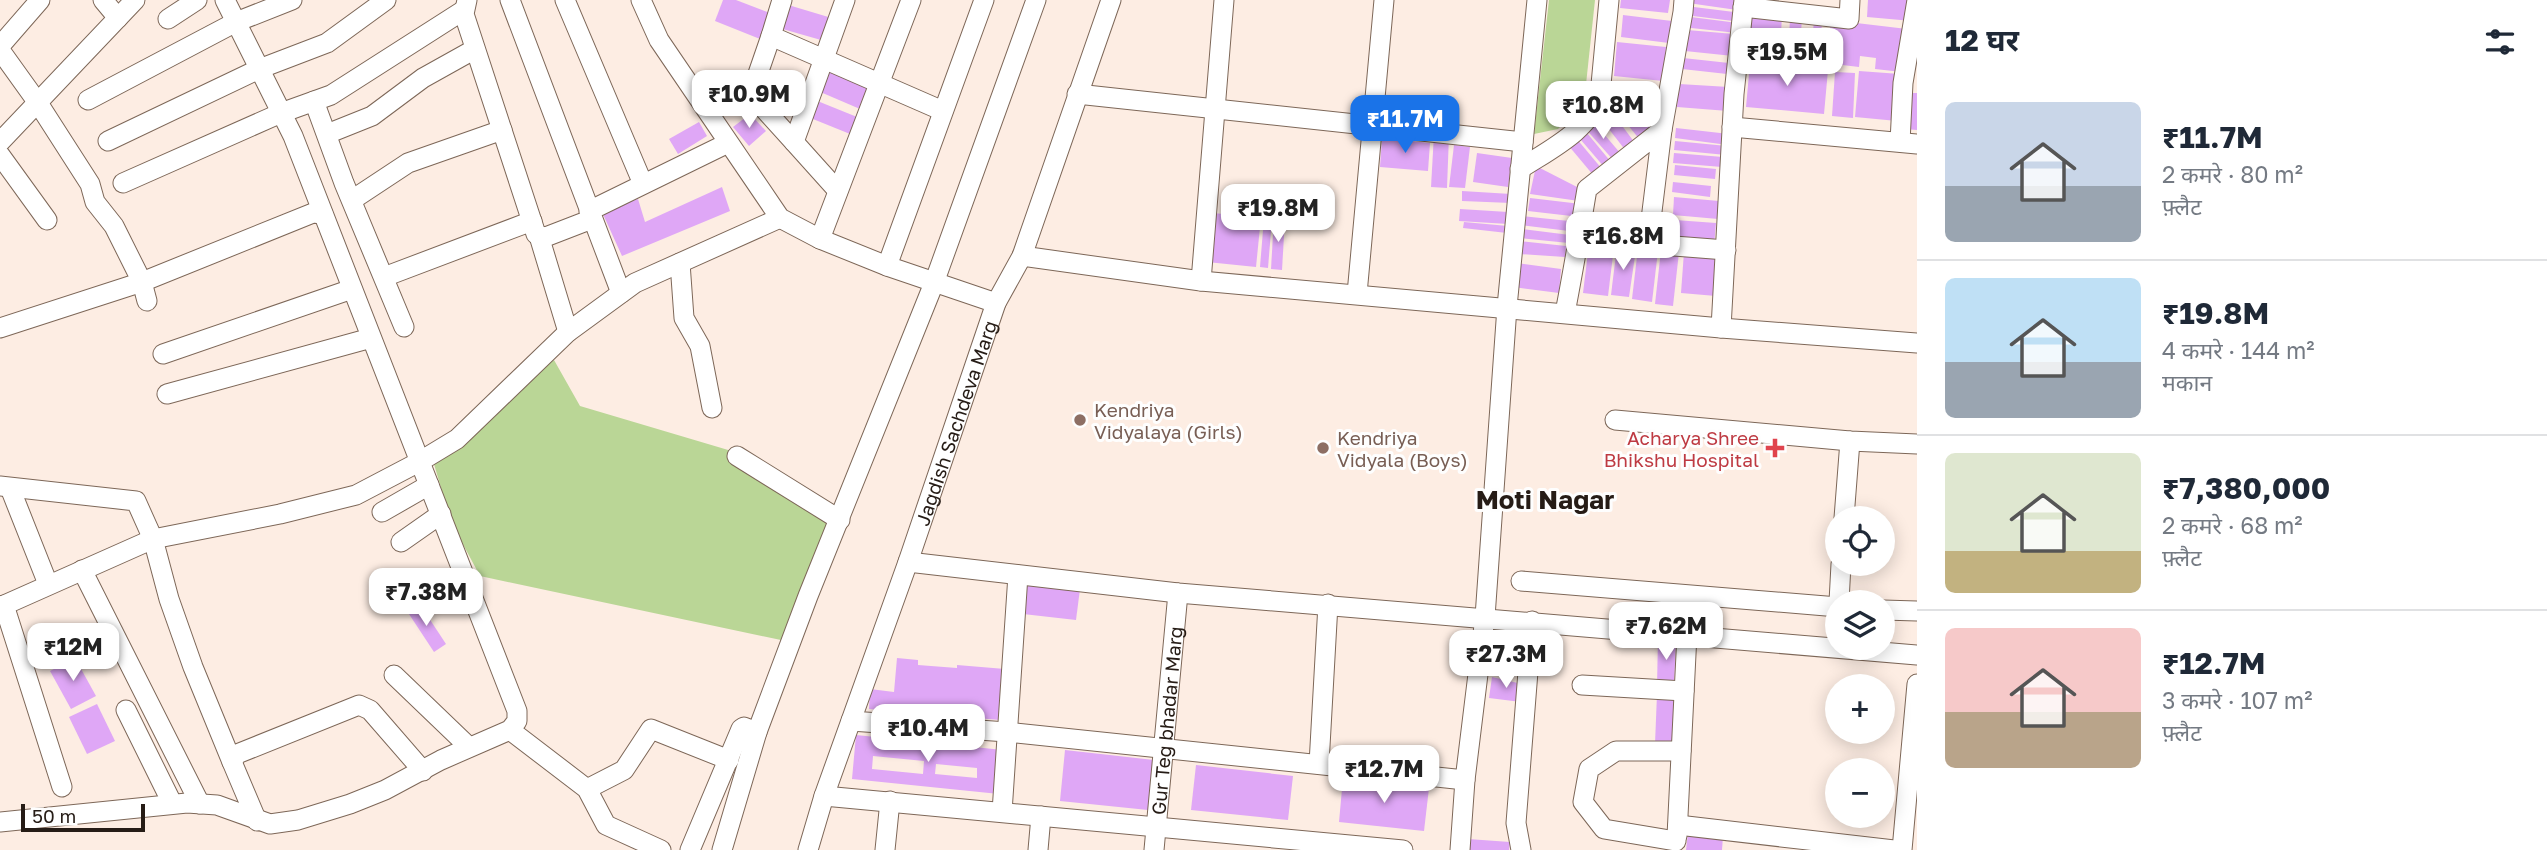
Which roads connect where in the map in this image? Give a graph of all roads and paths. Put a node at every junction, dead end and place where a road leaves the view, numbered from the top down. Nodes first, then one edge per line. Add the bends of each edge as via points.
1 (40, 0) edge
2 (103, 0) edge
3 (135, 0) edge
4 (197, 0) edge
5 (225, 0) edge
6 (292, 0) edge
7 (387, 0) edge
8 (510, 0) edge
9 (565, 0) edge
10 (641, 0) edge
11 (782, 0) edge
12 (845, 0) edge
13 (911, 0) edge
14 (984, 0) edge
15 (1036, 0) edge
16 (1111, 0) edge
17 (1224, 0) edge
18 (1384, 0) edge
19 (1537, 0) edge
20 (1609, 0) edge
21 (1684, 0) edge
22 (1850, 0) edge
23 (1917, 0) edge
24 (1743, 4) edge
25 (465, 5) edge
26 (118, 18) junction
27 (168, 19) dead end
28 (236, 22) junction
29 (771, 36) junction
30 (0, 48) edge
31 (475, 50) junction
32 (824, 60) junction
33 (259, 69) junction
34 (879, 84) junction
35 (1077, 94) junction
36 (88, 100) dead end
37 (314, 101) junction
38 (38, 103) junction
39 (1215, 109) junction
40 (943, 111) junction
41 (281, 113) junction
42 (1373, 125) junction
43 (1732, 127) junction
44 (502, 130) junction
45 (1662, 130) junction
46 (327, 134) junction
47 (108, 141) dead end
48 (0, 142) edge
49 (794, 142) junction
50 (1523, 142) junction
51 (727, 143) junction
52 (1908, 143) edge
53 (0, 155) edge
54 (1520, 169) junction
55 (123, 183) dead end
56 (643, 184) junction
57 (838, 191) junction
58 (352, 200) junction
59 (323, 214) junction
60 (590, 215) junction
61 (780, 218) junction
62 (47, 220) dead end
63 (535, 229) junction
64 (820, 239) junction
65 (1578, 239) junction
66 (1648, 244) junction
67 (1726, 250) junction
68 (1022, 256) junction
69 (680, 263) junction
70 (887, 266) junction
71 (384, 277) junction
72 (1201, 281) junction
73 (934, 283) junction
74 (352, 289) junction
75 (145, 292) junction
76 (621, 293) junction
77 (1357, 294) junction
78 (996, 303) junction
79 (1507, 307) junction
80 (1566, 313) junction
81 (404, 327) dead end
82 (0, 328) edge
83 (1721, 328) junction
84 (568, 332) junction
85 (371, 338) junction
86 (1917, 343) edge
87 (163, 354) dead end
88 (167, 394) dead end
89 (712, 408) dead end
90 (1615, 420) dead end
91 (1850, 441) junction
92 (1917, 444) edge
93 (737, 456) dead end
94 (419, 462) junction
95 (429, 485) junction
96 (5, 487) edge
97 (1845, 506) edge
98 (382, 512) dead end
99 (441, 514) junction
100 (839, 520) junction
101 (153, 539) junction
102 (401, 542) dead end
103 (908, 562) junction
104 (82, 570) junction
105 (1018, 575) junction
106 (1521, 581) dead end
107 (48, 584) junction
108 (1178, 593) junction
109 (1328, 604) junction
110 (2, 606) edge
111 (1825, 606) edge
112 (1895, 610) edge
113 (1917, 611) edge
114 (1485, 617) junction
115 (1532, 621) junction
116 (1686, 634) junction
117 (1917, 655) edge
118 (394, 675) dead end
119 (1917, 684) edge
120 (1582, 685) dead end
121 (1684, 691) junction
122 (126, 710) dead end
123 (851, 721) junction
124 (510, 730) junction
125 (757, 732) junction
126 (1007, 733) junction
127 (469, 747) junction
128 (1164, 748) junction
129 (1681, 751) junction
130 (729, 760) junction
131 (232, 762) junction
132 (1319, 764) junction
133 (423, 771) junction
134 (1465, 780) junction
135 (62, 787) dead end
136 (587, 789) junction
137 (824, 796) junction
138 (890, 801) junction
139 (172, 803) junction
140 (200, 804) junction
141 (1002, 812) junction
142 (1041, 816) junction
143 (257, 821) junction
144 (0, 822) edge
145 (1156, 827) junction
146 (1676, 839) edge
147 (1309, 846) edge
148 (1830, 846) edge
149 (661, 850) edge
150 (690, 850) edge
151 (722, 850) edge
152 (808, 850) edge
153 (885, 850) edge
154 (1038, 850) edge
155 (1154, 850) edge
156 (1403, 850) edge
157 (1460, 850) edge
158 (1521, 850) edge
159 (1894, 850) edge
160 (1902, 850) edge

1 - 30 street
2 - 26 street
3 - 26 street
4 - 27 street
5 - 28 street
6 - 28 street
7 - 33 street via 327,43
8 - 60 street
9 - 56 street
10 - 51 street via 659,40
11 - 29 street
12 - 32 street
13 - 34 street
14 - 40 street
15 - 73 street
16 - 35 street, Jagdish Sachdeva Marg
17 - 39 street
18 - 42 street
19 - 50 street
20 - 54 street via 1597,106 1562,142
21 - 45 street
22 - 24 street via 1849,19
23 - 52 street via 1903,83
24 - 43 street
25 - 31 street
25 - 37 street via 374,69
26 - 38 street
28 - 33 street
28 - 36 street
29 - 32 street
29 - 49 street via 752,91
30 - 38 street
31 - 44 street
31 - 46 street via 423,78 372,116
32 - 34 street
32 - 49 street
33 - 41 street
33 - 47 street
34 - 40 street
34 - 57 street
35 - 39 street
35 - 68 street, Jagdish Sachdeva Marg
37 - 41 street
37 - 46 street
38 - 48 street
38 - 75 street via 90,184 95,202 114,226
39 - 42 street
39 - 72 street
40 - 70 street
41 - 55 street
41 - 59 street
42 - 50 street
42 - 77 street
43 - 52 street
43 - 67 street
44 - 58 street via 408,163
44 - 63 street
45 - 65 street via 1587,189
45 - 66 street
46 - 58 street
49 - 57 street
50 - 54 street
51 - 56 street
51 - 61 street
53 - 62 street
54 - 79 street
56 - 60 street
57 - 64 street
58 - 71 street
59 - 74 street
59 - 75 street via 313,213
60 - 63 street via 548,236
60 - 76 street
61 - 64 street
61 - 69 street
63 - 71 street
63 - 84 street
64 - 70 street
65 - 66 street
65 - 80 street
66 - 67 street
67 - 83 street
68 - 72 street
68 - 78 street, Jagdish Sachdeva Marg
69 - 76 street
69 - 89 street via 684,318 700,346
70 - 73 street
71 - 81 street
72 - 77 street
73 - 78 street
73 - 100 street
74 - 85 street
74 - 87 street
75 - 82 street
76 - 84 street
77 - 79 street
78 - 103 street, Jagdish Sachdeva Marg
79 - 80 street
79 - 114 street
80 - 83 street
83 - 86 street
84 - 94 street via 457,439
85 - 88 street
85 - 94 street
90 - 91 street
91 - 92 street
91 - 97 street
93 - 100 street
94 - 95 street
94 - 101 street via 356,495
95 - 98 street
95 - 99 street
96 - 101 street via 136,501
96 - 107 street
99 - 102 street
99 - 124 street via 517,711
100 - 125 street
101 - 104 street
101 - 131 street via 169,599
103 - 105 street
103 - 123 street, Jagdish Sachdeva Marg
104 - 107 street
104 - 140 street
105 - 108 street
105 - 126 street
106 - 111 street
107 - 110 street
108 - 109 street
108 - 128 street, Gur Teg bhadar Marg
109 - 114 street
109 - 132 street
110 - 135 street
112 - 113 street
114 - 115 street
114 - 134 street
115 - 116 street
115 - 158 street via 1516,823
116 - 117 street
116 - 121 street
118 - 127 street
119 - 160 street
120 - 121 street
121 - 129 street
122 - 139 street
123 - 126 street
123 - 137 street, Jagdish Sachdeva Marg
124 - 127 street
124 - 136 street
125 - 130 street via 741,729
125 - 151 street
126 - 128 street
126 - 141 street
127 - 133 street
128 - 132 street
128 - 145 street, Gur Teg bhadar Marg
129 - 146 street
129 - 146 street via 1616,751 1589,769 1583,802 1604,829
130 - 136 street via 651,730 624,770
130 - 150 street
131 - 133 street via 237,754 359,705 369,710
131 - 143 street
132 - 134 street
133 - 143 street via 323,813 270,824
134 - 157 street
136 - 149 street via 606,825
137 - 138 street
137 - 152 street, Jagdish Sachdeva Marg
138 - 141 street
138 - 153 street
139 - 140 street
139 - 144 street
140 - 143 street via 230,808
141 - 142 street
142 - 145 street
142 - 154 street
145 - 147 street
145 - 155 street, Gur Teg bhadar Marg
146 - 148 street
147 - 156 street
148 - 159 street

